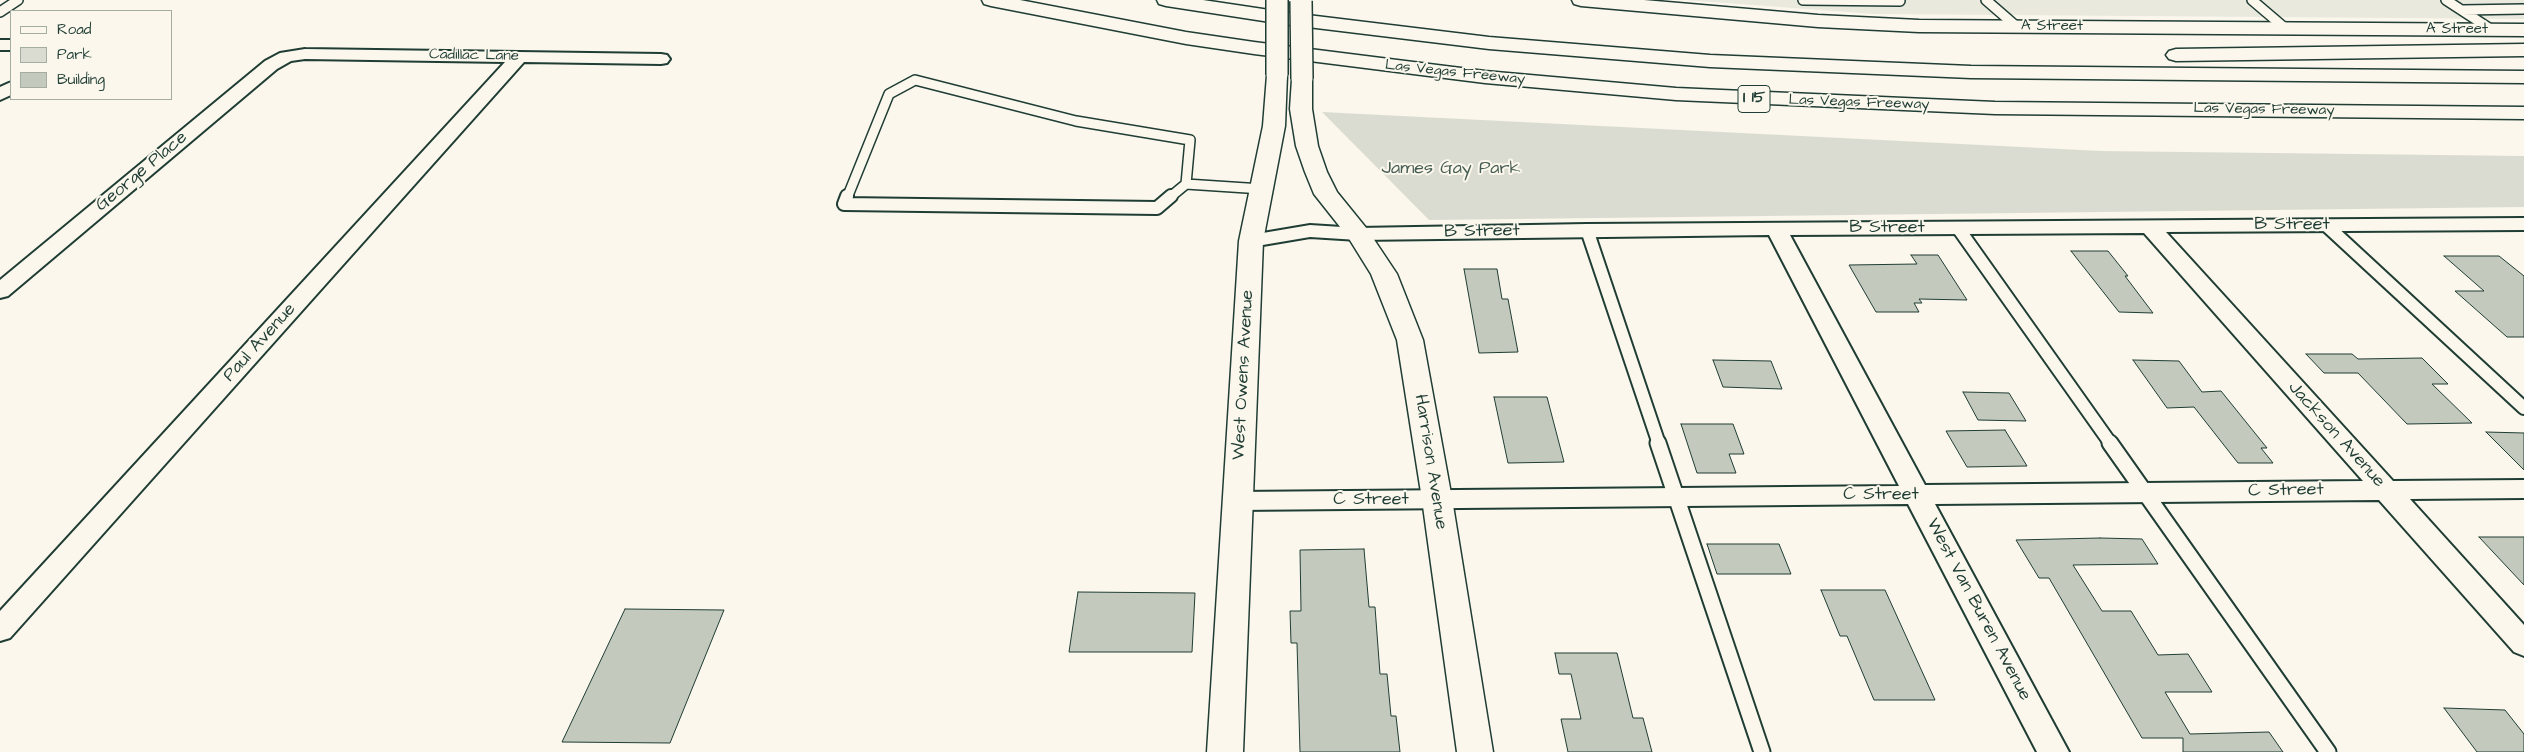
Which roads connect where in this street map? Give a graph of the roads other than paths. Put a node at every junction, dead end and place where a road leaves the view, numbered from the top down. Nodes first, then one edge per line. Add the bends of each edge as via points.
1 (18, 0) edge
2 (990, 0) edge
3 (1166, 0) edge
4 (1277, 0) edge
5 (1581, 0) edge
6 (1803, 0) edge
7 (1898, 0) edge
8 (1986, 0) edge
9 (2252, 0) edge
10 (2446, 0) edge
11 (1300, 1) edge
12 (1625, 2) edge
13 (1666, 4) edge
14 (2524, 9) edge
15 (2462, 10) junction
16 (0, 12) edge
17 (1319, 23) junction
18 (2017, 27) junction
19 (2286, 29) junction
20 (2492, 30) junction
21 (2524, 30) edge
22 (2524, 50) edge
23 (286, 57) joint
24 (519, 57) junction
25 (661, 59) dead end
26 (2524, 77) edge
27 (2524, 113) edge
28 (1186, 184) junction
29 (1262, 189) junction
30 (2326, 225) junction
31 (2522, 225) edge
32 (2149, 226) junction
33 (1958, 228) junction
34 (1776, 229) junction
35 (1587, 230) junction
36 (1358, 234) junction
37 (1251, 241) junction
38 (0, 291) edge
39 (2524, 408) edge
40 (2524, 489) edge
41 (2386, 490) junction
42 (2145, 493) junction
43 (1917, 495) junction
44 (1676, 497) junction
45 (1437, 499) junction
46 (1237, 501) junction
47 (12, 603) edge
48 (0, 630) edge
49 (2524, 644) edge
50 (1225, 752) edge
51 (1475, 752) edge
52 (1762, 752) edge
53 (2052, 752) edge
54 (2328, 752) edge

1 - 16 lane
2 - 27 main road, Las Vegas Freeway / I 15 via 1254,48 1485,77 1646,91 1848,104 1995,108
3 - 17 main road, Las Vegas Freeway / I 15
4 - 29 main road, West Owens Avenue, bridge via 1274,126
5 - 12 main road, A Street
6 - 7 lane via 1900,2
8 - 18 lane
9 - 19 lane
10 - 15 lane
11 - 36 main road, Harrison Avenue, bridge via 1301,109 1307,146 1326,194
12 - 13 main road, A Street
13 - 18 main road, A Street via 1874,24
14 - 15 lane
15 - 20 lane
17 - 22 main road via 1674,48 1894,56
17 - 26 main road, Las Vegas Freeway / I 15 via 1555,50 1805,66 1970,72
18 - 19 main road, A Street
19 - 20 main road, A Street
20 - 21 main road, A Street
23 - 24 street, Cadillac Lane via 305,54
23 - 38 street, George Place via 271,65
24 - 25 street, Cadillac Lane
24 - 47 street, Paul Avenue
28 - 28 lane via 1190,140 1076,121 915,80 889,94 844,204 1157,208
28 - 29 lane
29 - 37 main road, West Owens Avenue
30 - 31 street, B Street
30 - 32 street, B Street
30 - 39 lane
32 - 33 street, B Street
32 - 41 street, Jackson Avenue
33 - 34 street, B Street
33 - 42 lane
34 - 35 street, B Street
34 - 43 street, West Van Buren Avenue
35 - 36 street, B Street
35 - 44 lane
36 - 37 street, B Street via 1310,231
36 - 45 main road, Harrison Avenue via 1384,274 1410,340
37 - 46 main road, West Owens Avenue
40 - 41 street, C Street
41 - 42 street, C Street
41 - 49 street, Jackson Avenue
42 - 43 street, C Street
42 - 54 lane
43 - 44 street, C Street
43 - 53 street, West Van Buren Avenue
44 - 45 street, C Street
44 - 52 lane
45 - 46 street, C Street
45 - 51 main road, Harrison Avenue
46 - 50 main road, West Owens Avenue
47 - 48 street, Paul Avenue

